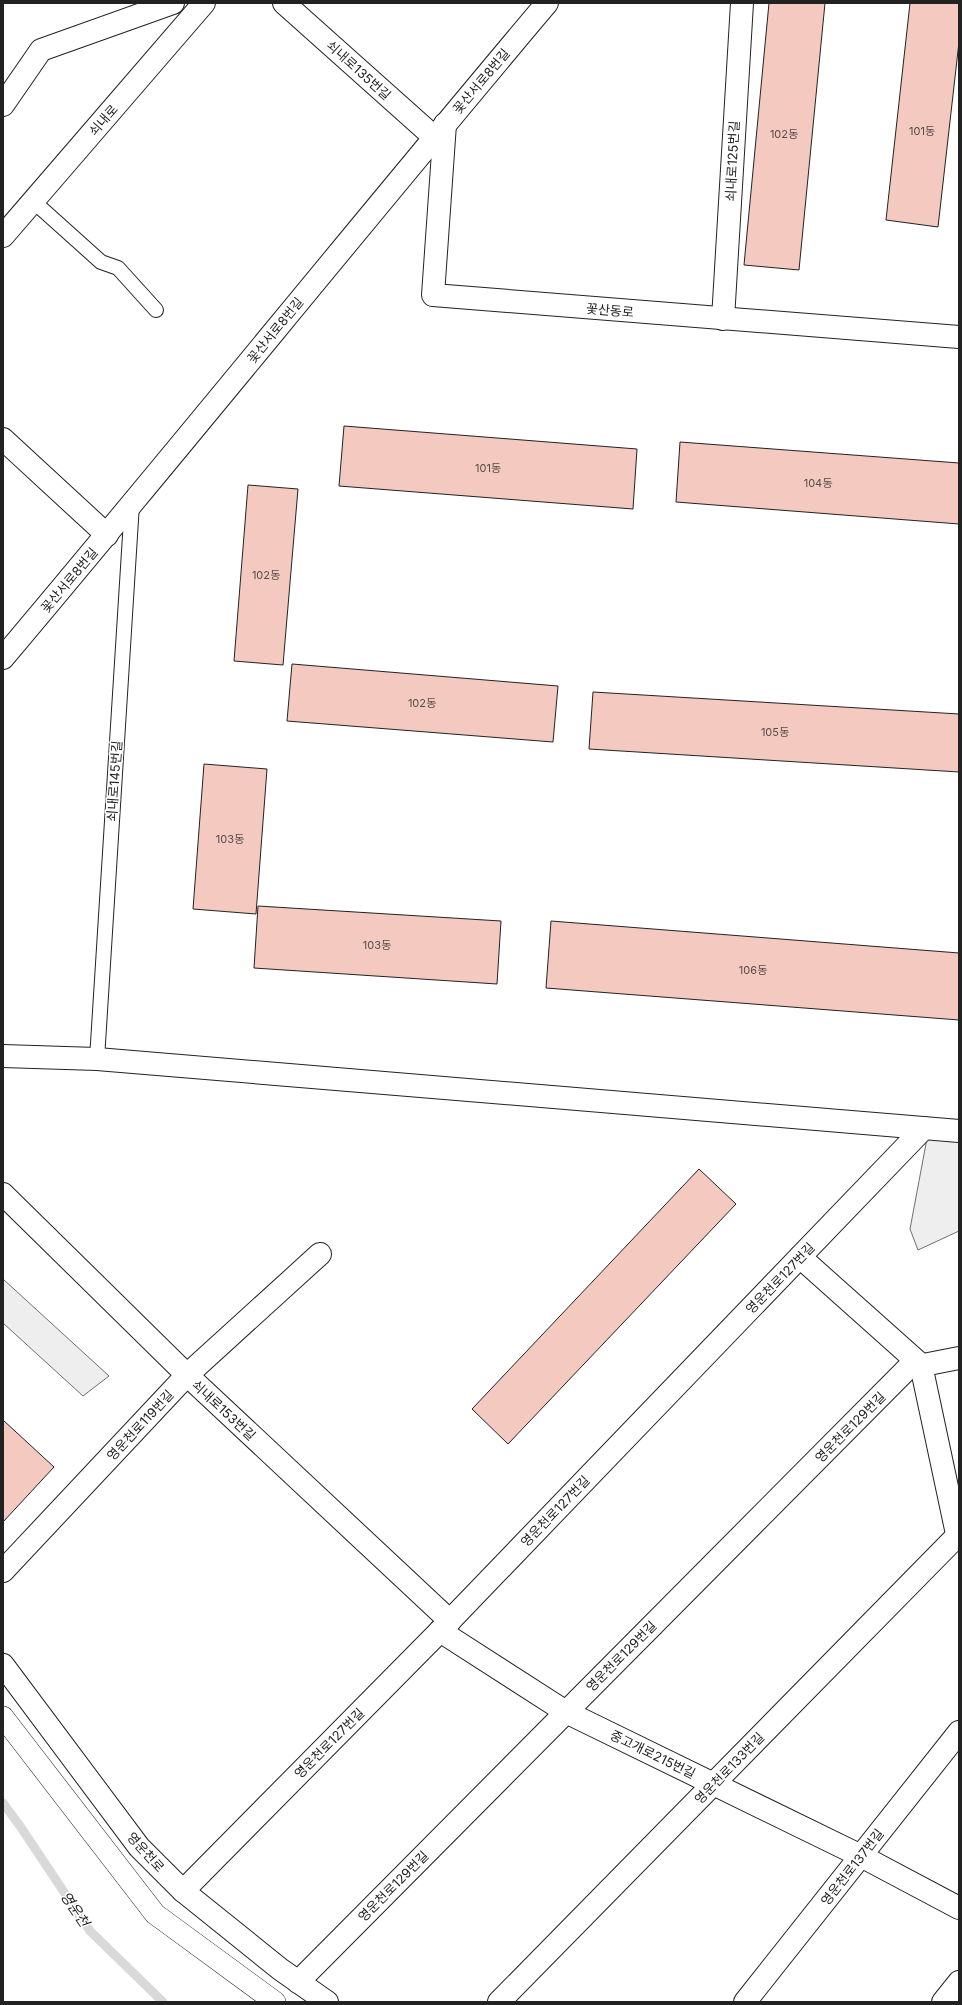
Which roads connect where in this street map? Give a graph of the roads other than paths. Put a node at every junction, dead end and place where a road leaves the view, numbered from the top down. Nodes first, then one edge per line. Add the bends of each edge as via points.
1 (173, 3) edge
2 (204, 3) edge
3 (284, 3) edge
4 (547, 3) edge
5 (742, 3) edge
6 (3, 105) edge
7 (439, 130) junction
8 (33, 202) junction
9 (3, 236) edge
10 (156, 310) dead end
11 (722, 319) junction
12 (959, 337) edge
13 (3, 439) edge
14 (132, 504) junction
15 (107, 534) junction
16 (3, 658) edge
17 (3, 1056) edge
18 (97, 1059) junction
19 (924, 1128) junction
20 (959, 1132) edge
21 (3, 1194) edge
22 (320, 1254) dead end
23 (800, 1257) junction
24 (959, 1358) edge
25 (921, 1365) junction
26 (187, 1375) junction
27 (958, 1534) edge
28 (3, 1571) edge
29 (445, 1626) junction
30 (3, 1665) edge
31 (566, 1712) junction
32 (3, 1717) edge
33 (959, 1732) edge
34 (713, 1784) junction
35 (861, 1856) junction
36 (183, 1891) junction
37 (959, 1908) edge
38 (298, 1982) junction
39 (959, 1982) edge
40 (276, 2002) edge
41 (327, 2002) edge
42 (499, 2002) edge
43 (745, 2002) edge
44 (943, 2002) edge

1 - 6 street via 41,50
2 - 8 street, 쇠내로
3 - 7 street, 쇠내로135번길
4 - 7 street, 꽃산서로8번길
5 - 11 street, 쇠내로125번길
7 - 11 street, 꽃산동로 via 433,295
7 - 14 street, 꽃산서로8번길
8 - 9 street, 쇠내로
8 - 10 lane via 101,262 118,268
11 - 12 street, 꽃산동로
13 - 15 street
14 - 15 street, 꽃산서로8번길
14 - 18 lane, 쇠내로145번길
15 - 16 street, 꽃산서로8번길
17 - 18 street
18 - 19 street
19 - 20 street
19 - 23 street, 영운천로127번길
21 - 26 street, 쇠내로153번길
22 - 26 street, 영운천로119번길
23 - 25 street
23 - 29 street, 영운천로127번길
24 - 25 street, 영운천로129번길
25 - 27 street
25 - 31 street, 영운천로129번길 via 908,1368
26 - 28 street, 영운천로119번길
26 - 29 street, 쇠내로153번길
27 - 34 street, 영운천로133번길
29 - 31 street, 중고개로215번길
29 - 36 street, 영운천로127번길
30 - 36 street, 영운천로 via 139,1848
31 - 34 street, 중고개로215번길
31 - 38 street, 영운천로129번길
32 - 40 street via 155,1914
33 - 35 street, 영운천로137번길
34 - 35 street, 중고개로215번길
34 - 42 street, 영운천로133번길
35 - 37 street, 중고개로215번길
35 - 43 street, 영운천로137번길
36 - 38 street, 영운천로
38 - 41 street, 영운천로
39 - 44 street

